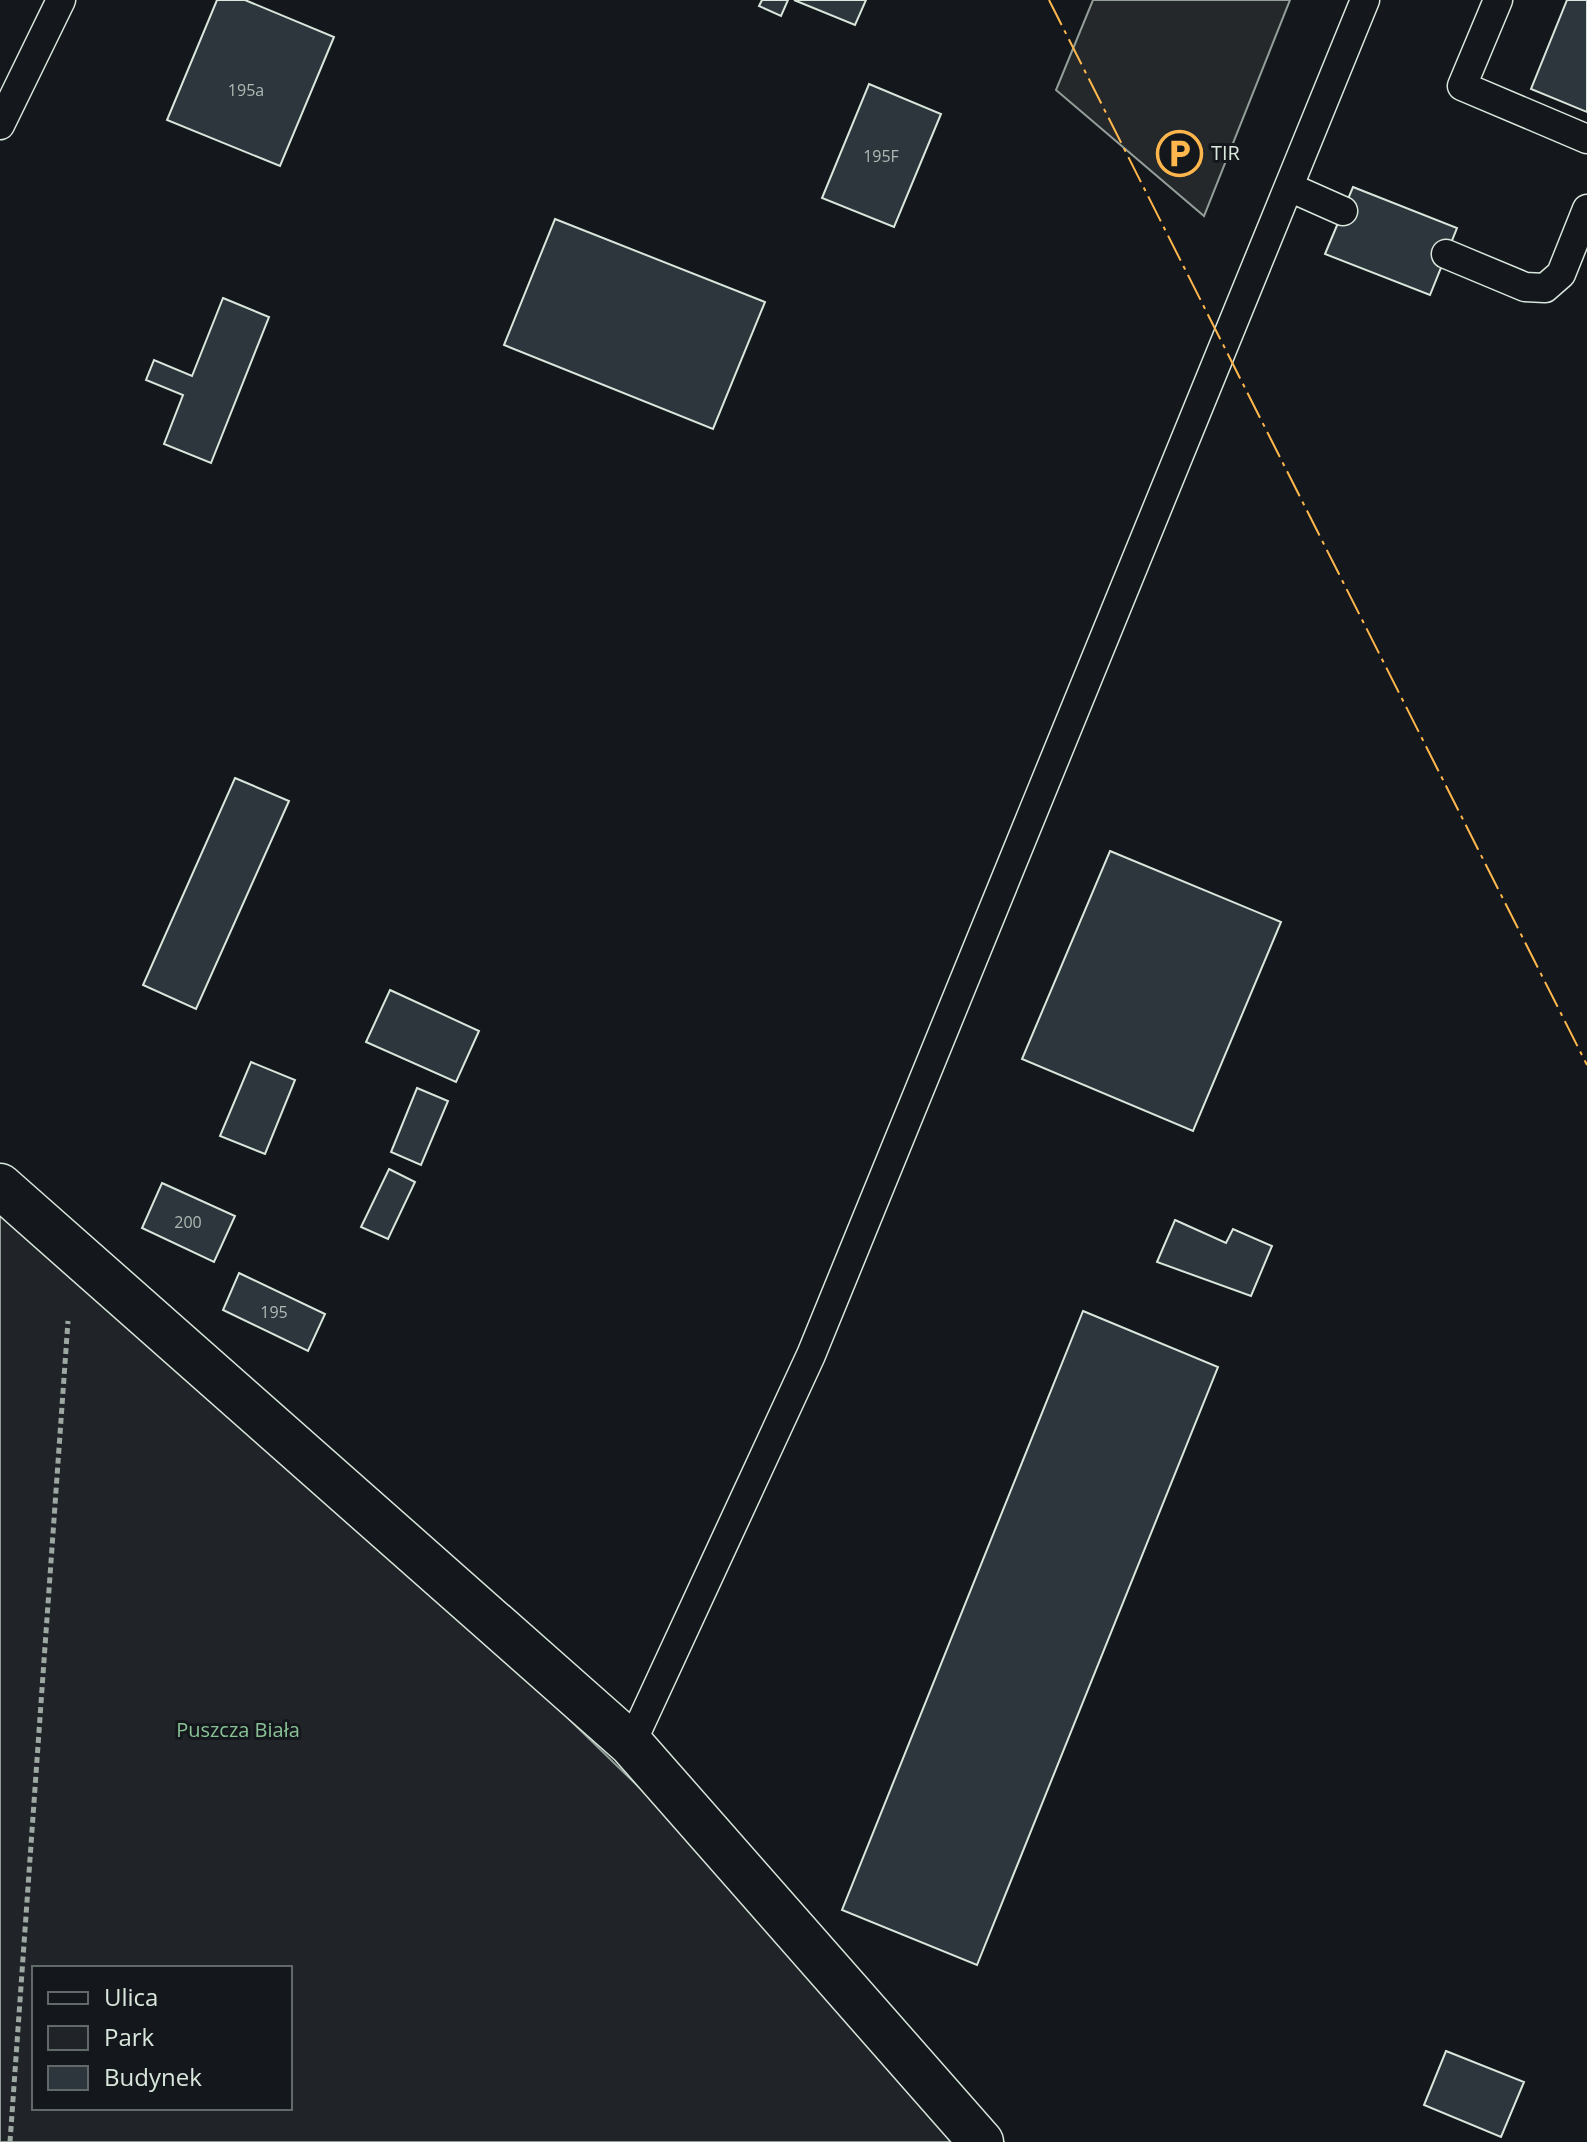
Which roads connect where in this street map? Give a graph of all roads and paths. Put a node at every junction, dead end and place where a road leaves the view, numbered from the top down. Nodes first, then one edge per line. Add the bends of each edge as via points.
1 (61, 0) edge
2 (1365, 0) edge
3 (1498, 0) edge
4 (0, 125) edge
5 (1587, 139) edge
6 (1289, 187) junction
7 (1587, 209) edge
8 (1343, 211) dead end
9 (1446, 254) dead end
10 (0, 1186) edge
11 (74, 1251) junction
12 (631, 1744) junction
13 (10, 2142) edge
14 (981, 2142) edge

1 - 4 lane
2 - 6 lane
3 - 5 lane via 1462,86
6 - 8 lane
6 - 12 lane via 811,1355
7 - 9 lane via 1561,274 1545,288 1525,287
10 - 11 street
11 - 12 street
11 - 13 path
12 - 14 street

